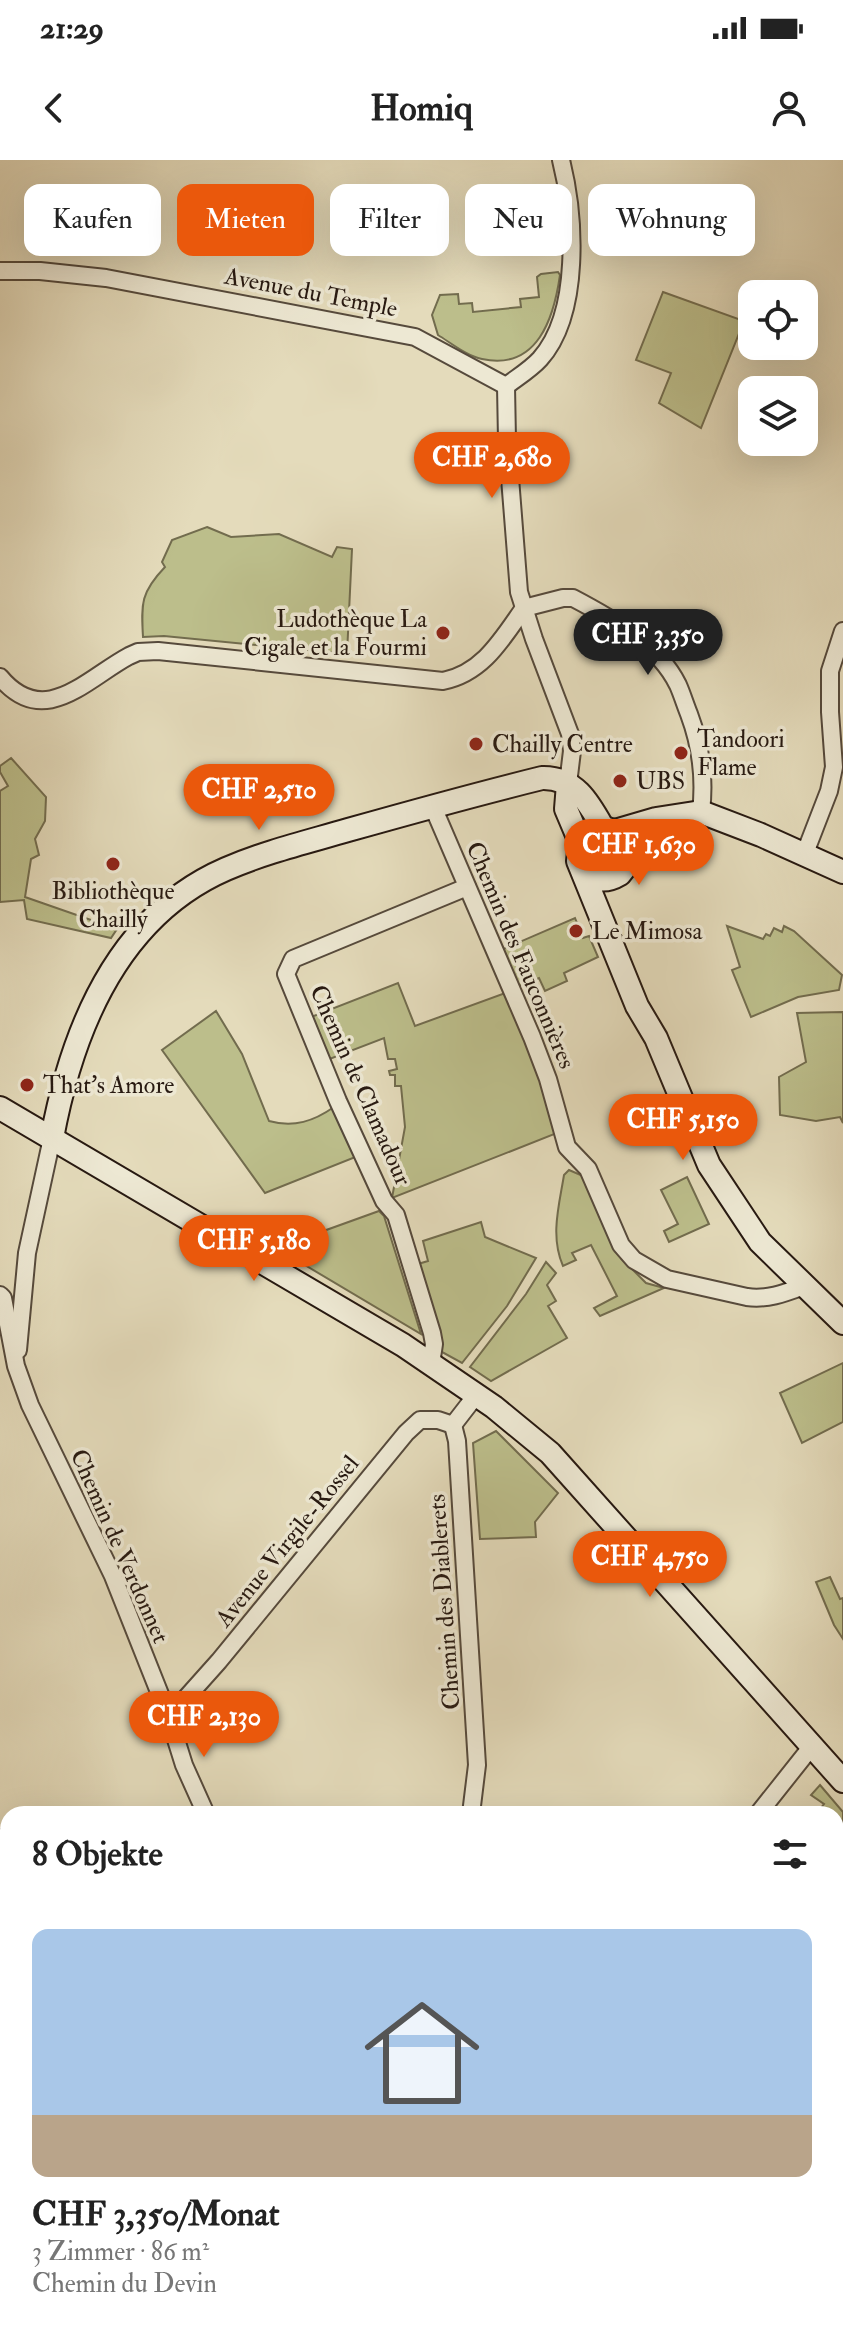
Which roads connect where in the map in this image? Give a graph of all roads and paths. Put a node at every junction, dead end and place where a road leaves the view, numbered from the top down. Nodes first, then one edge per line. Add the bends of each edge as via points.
1 (561, 160) edge
2 (0, 271) edge
3 (506, 386) junction
4 (524, 608) junction
5 (843, 631) edge
6 (0, 677) edge
7 (568, 784) junction
8 (433, 807) junction
9 (690, 814) junction
10 (609, 830) junction
11 (580, 842) junction
12 (805, 853) junction
13 (629, 860) junction
14 (582, 869) junction
15 (843, 872) edge
16 (611, 879) junction
17 (467, 887) junction
18 (656, 1038) junction
19 (0, 1108) edge
20 (52, 1138) junction
21 (804, 1286) junction
22 (0, 1295) edge
23 (843, 1323) edge
24 (431, 1364) junction
25 (16, 1366) junction
26 (477, 1394) junction
27 (453, 1425) junction
28 (169, 1717) junction
29 (812, 1746) junction
30 (843, 1781) edge
31 (202, 1806) edge
32 (472, 1806) edge
33 (764, 1806) edge

1 - 3 street via 570,215 569,294 541,358
2 - 3 street, Avenue du Temple via 106,278 415,337
3 - 4 street via 517,574
4 - 6 street via 488,657 459,678 443,681 138,652 46,701 24,698
4 - 7 street via 570,734
4 - 9 street via 573,598 628,631 666,668 677,683 700,751 703,793
5 - 12 street via 830,671 834,767
7 - 8 street via 542,778
7 - 10 street via 587,798
7 - 11 street via 566,809
8 - 17 street, Chemin des Fauconnières
8 - 20 street via 245,861 161,911 118,959 86,1017
9 - 10 street
9 - 12 street
9 - 13 street via 647,840
10 - 11 street via 594,830
10 - 13 street via 626,841
11 - 14 street
12 - 15 street
13 - 16 street
14 - 16 street via 602,881
14 - 18 street via 639,1011
16 - 18 street via 611,905 652,1006
17 - 21 street, Chemin des Fauconnières via 532,1037 567,1147 588,1169 621,1245 634,1260 667,1279 747,1297 779,1295
17 - 24 street, Chemin de Clamadour via 293,959 286,974 338,1101 384,1201 396,1215 432,1333
18 - 21 street via 709,1165 750,1229
19 - 20 street
20 - 24 street
20 - 25 street via 27,1253
21 - 23 street
22 - 25 street, Chemin de Verdonnet
24 - 26 street
25 - 28 street, Chemin de Verdonnet via 113,1576
26 - 27 street
26 - 29 street via 550,1453
27 - 28 street, Avenue Virgile-Rossel via 420,1420 406,1433
27 - 32 street, Chemin des Diablerets via 475,1697
28 - 31 street, Chemin de Verdonnet
29 - 30 street
29 - 33 street

